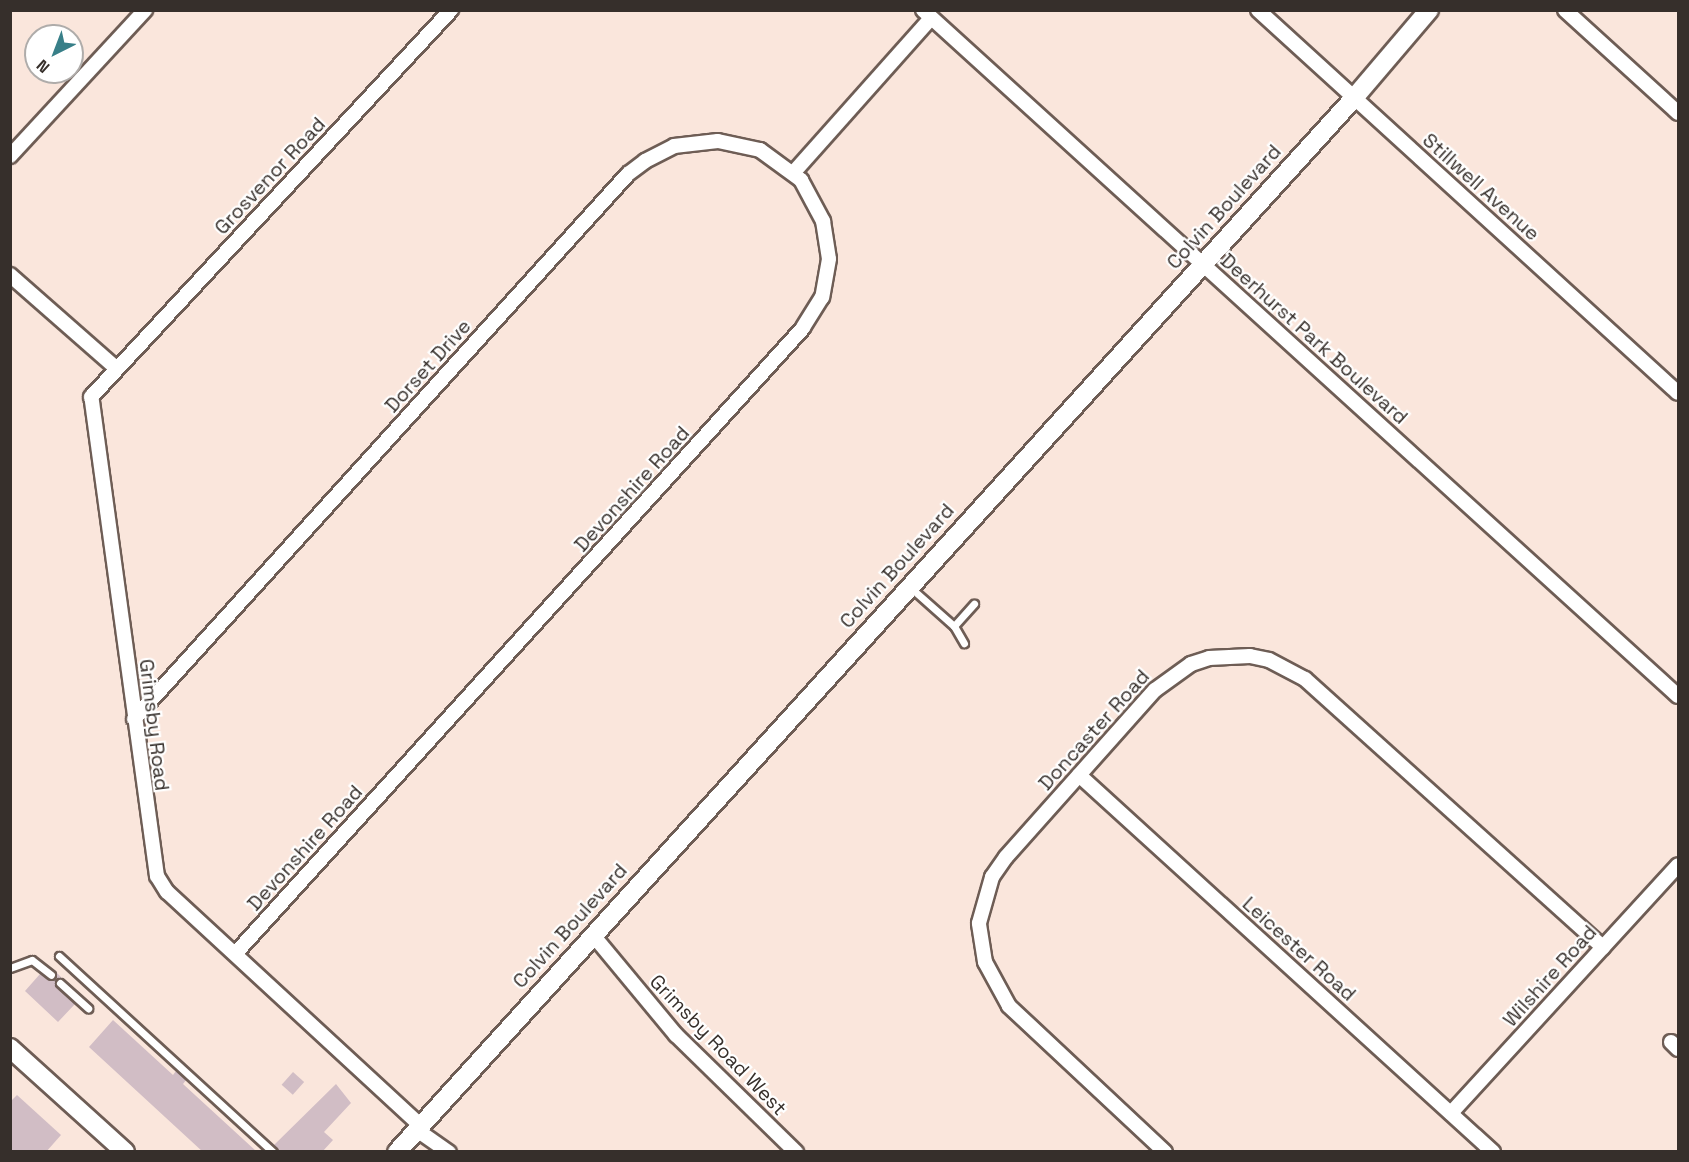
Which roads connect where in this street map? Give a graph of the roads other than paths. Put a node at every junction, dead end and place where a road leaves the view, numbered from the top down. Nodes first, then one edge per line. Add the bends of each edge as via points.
1 (145, 10) edge
2 (451, 10) edge
3 (1258, 10) edge
4 (1429, 10) edge
5 (1565, 10) edge
6 (927, 14) edge
7 (1354, 98) junction
8 (1678, 113) edge
9 (10, 156) edge
10 (794, 172) junction
11 (1202, 264) junction
12 (10, 274) edge
13 (117, 369) junction
14 (1678, 393) edge
15 (909, 586) junction
16 (974, 604) dead end
17 (954, 626) junction
18 (964, 643) dead end
19 (1678, 696) edge
20 (134, 720) junction
21 (1079, 775) junction
22 (1678, 865) edge
23 (592, 935) junction
24 (1603, 947) junction
25 (234, 954) junction
26 (59, 956) dead end
27 (10, 968) edge
28 (51, 975) dead end
29 (60, 983) dead end
30 (88, 1008) dead end
31 (10, 1048) edge
32 (1451, 1113) junction
33 (419, 1128) junction
34 (125, 1152) edge
35 (273, 1152) edge
36 (397, 1152) edge
37 (449, 1152) edge
38 (796, 1152) edge
39 (1166, 1152) edge
40 (1493, 1152) edge

1 - 9 street
2 - 13 street, Grosvenor Road
3 - 7 street, Stillwell Avenue
4 - 7 street, Colvin Boulevard
5 - 8 street
6 - 10 street
6 - 11 street, Deerhurst Park Boulevard
7 - 11 street, Colvin Boulevard
7 - 14 street, Stillwell Avenue
10 - 20 street, Dorset Drive via 760,150 718,141 674,146 628,174
10 - 25 street, Devonshire Road via 823,220 829,259 822,297 803,328
11 - 15 street, Colvin Boulevard
11 - 19 street, Deerhurst Park Boulevard
12 - 13 street
13 - 20 street, Grimsby Road via 91,397
15 - 17 lane
15 - 23 street, Colvin Boulevard
16 - 17 lane
17 - 18 lane
20 - 25 street, Grimsby Road via 157,876 167,892
21 - 24 street, Doncaster Road via 1172,675 1209,658 1250,656 1269,660 1305,679
21 - 32 street, Leicester Road
21 - 39 street, Doncaster Road via 992,877 982,904 979,937 989,969 1009,1006
22 - 24 street, Wilshire Road
23 - 33 street, Colvin Boulevard
23 - 38 street, Grimsby Road West via 676,1035
24 - 32 street, Wilshire Road
25 - 33 street, Grimsby Road
26 - 35 lane
27 - 28 lane via 32,960
29 - 30 lane
31 - 34 street
32 - 40 street, Leicester Road
33 - 36 street, Colvin Boulevard
33 - 37 street

